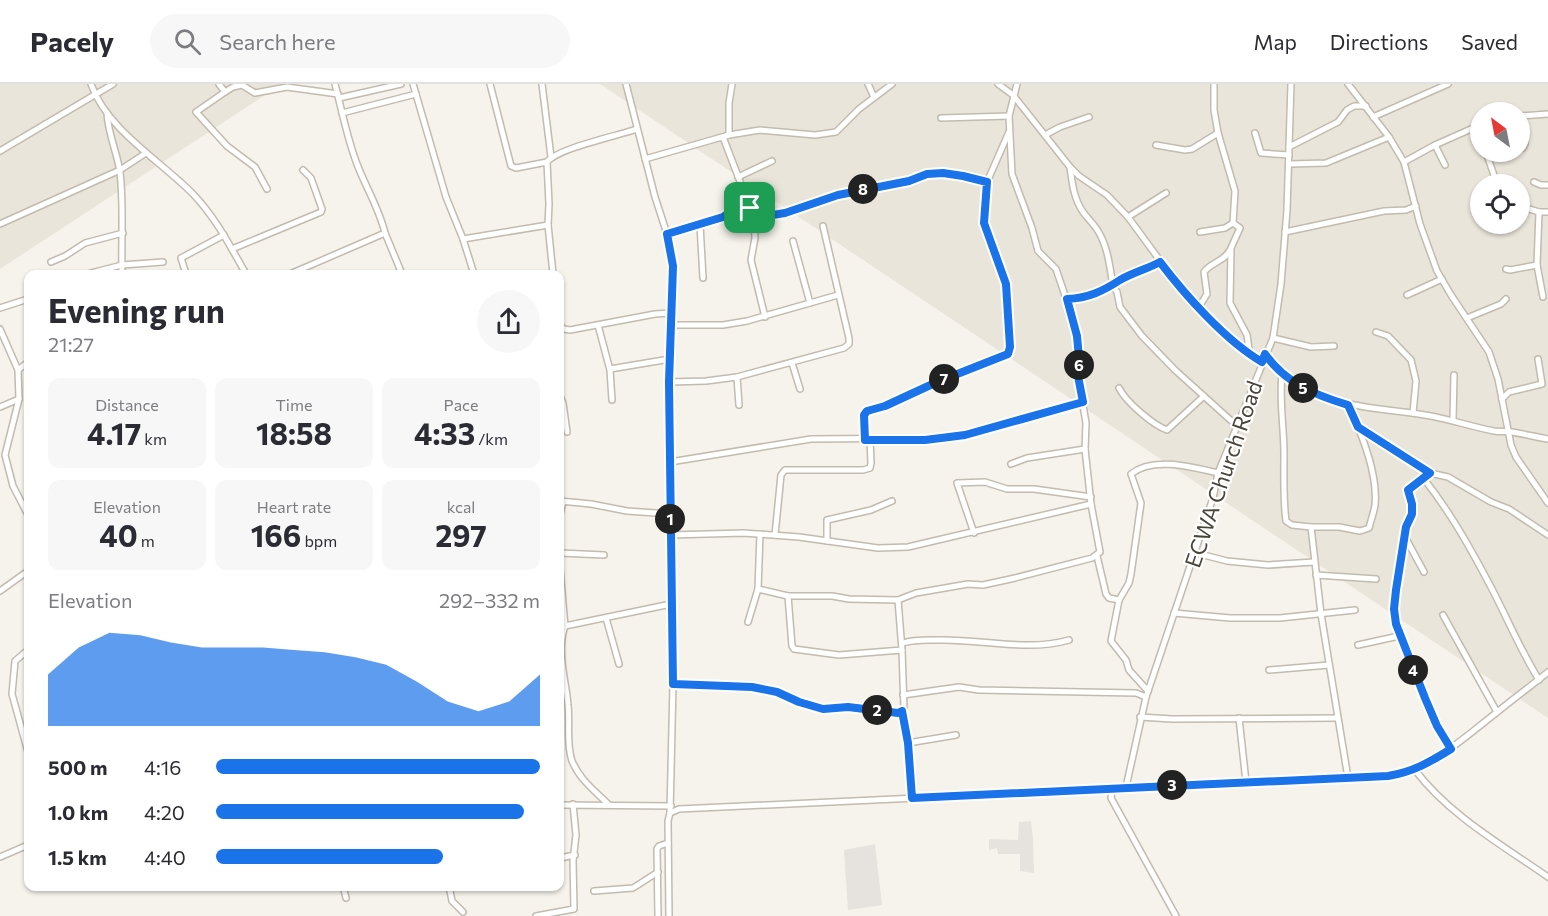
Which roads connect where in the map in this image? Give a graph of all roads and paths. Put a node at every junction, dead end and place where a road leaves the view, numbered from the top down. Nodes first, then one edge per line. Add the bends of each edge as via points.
1 (91, 84) edge
2 (113, 84) edge
3 (219, 84) edge
4 (335, 84) edge
5 (401, 84) edge
6 (413, 84) edge
7 (490, 84) edge
8 (542, 84) edge
9 (626, 84) edge
10 (732, 84) edge
11 (868, 84) edge
12 (892, 84) edge
13 (998, 84) edge
14 (1017, 84) edge
15 (1214, 84) edge
16 (1291, 84) edge
17 (1348, 84) edge
18 (1448, 84) edge
19 (225, 92) junction
20 (96, 94) junction
21 (416, 94) junction
22 (1013, 95) junction
23 (338, 96) junction
24 (874, 98) junction
25 (1366, 106) junction
26 (107, 112) junction
27 (342, 113) junction
28 (1548, 114) edge
29 (1530, 115) edge
30 (1009, 116) junction
31 (1089, 117) dead end
32 (1374, 117) junction
33 (941, 118) dead end
34 (637, 129) junction
35 (1470, 130) edge
36 (1010, 131) junction
37 (1218, 133) junction
38 (1255, 133) dead end
39 (1045, 135) junction
40 (726, 136) junction
41 (1389, 137) junction
42 (1156, 145) dead end
43 (1435, 145) junction
44 (1289, 147) junction
45 (0, 151) edge
46 (146, 153) junction
47 (1289, 155) junction
48 (645, 159) junction
49 (549, 160) junction
50 (772, 161) dead end
51 (1404, 162) junction
52 (1289, 164) junction
53 (1445, 165) dead end
54 (1070, 167) junction
55 (120, 170) junction
56 (303, 170) dead end
57 (738, 177) junction
58 (987, 182) junction
59 (1534, 182) dead end
60 (1548, 185) edge
61 (267, 189) dead end
62 (1166, 193) dead end
63 (1416, 206) junction
64 (750, 208) junction
65 (1530, 210) edge
66 (1548, 212) edge
67 (1539, 213) junction
68 (1128, 217) junction
69 (754, 218) junction
70 (1233, 223) junction
71 (0, 224) edge
72 (548, 225) junction
73 (700, 225) junction
74 (823, 226) dead end
75 (123, 232) junction
76 (1200, 232) dead end
77 (1285, 232) junction
78 (385, 233) junction
79 (667, 234) junction
80 (224, 235) junction
81 (463, 239) junction
82 (793, 241) dead end
83 (1231, 248) junction
84 (232, 249) junction
85 (51, 262) dead end
86 (163, 262) dead end
87 (1160, 262) junction
88 (122, 265) junction
89 (1537, 265) junction
90 (1506, 268) dead end
91 (103, 270) edge
92 (122, 270) edge
93 (185, 270) edge
94 (244, 270) edge
95 (299, 270) edge
96 (400, 270) edge
97 (473, 270) edge
98 (553, 270) edge
99 (703, 278) dead end
100 (1442, 279) junction
101 (1113, 286) junction
102 (838, 295) junction
103 (1407, 295) dead end
104 (1543, 297) dead end
105 (1067, 299) junction
106 (1506, 299) dead end
107 (24, 300) edge
108 (810, 303) junction
109 (1199, 307) junction
110 (0, 308) edge
111 (671, 313) junction
112 (765, 317) junction
113 (1467, 318) junction
114 (598, 325) junction
115 (671, 325) junction
116 (564, 327) edge
117 (0, 329) edge
118 (1376, 332) dead end
119 (1273, 338) junction
120 (1334, 346) dead end
121 (1265, 354) junction
122 (1250, 356) junction
123 (670, 359) junction
124 (1538, 359) dead end
125 (1262, 362) junction
126 (792, 363) junction
127 (24, 365) edge
128 (610, 369) junction
129 (18, 370) junction
130 (1282, 374) junction
131 (1454, 375) dead end
132 (737, 376) junction
133 (669, 382) junction
134 (1119, 388) dead end
135 (800, 389) dead end
136 (1204, 396) junction
137 (19, 399) junction
138 (1502, 399) junction
139 (612, 400) dead end
140 (1083, 402) junction
141 (739, 405) dead end
142 (1348, 405) junction
143 (0, 407) edge
144 (564, 410) edge
145 (1413, 413) junction
146 (1453, 420) junction
147 (1237, 426) junction
148 (1358, 427) junction
149 (1509, 431) junction
150 (567, 432) dead end
151 (1548, 439) edge
152 (867, 440) junction
153 (1085, 449) junction
154 (670, 462) junction
155 (1011, 464) dead end
156 (1218, 473) junction
157 (1430, 473) junction
158 (1424, 479) junction
159 (1091, 497) junction
160 (564, 501) edge
161 (892, 501) dead end
162 (1548, 503) edge
163 (1091, 504) junction
164 (24, 506) edge
165 (670, 514) junction
166 (1311, 526) junction
167 (974, 533) junction
168 (760, 534) junction
169 (670, 535) junction
170 (775, 535) junction
171 (1548, 535) edge
172 (1405, 536) junction
173 (827, 541) junction
174 (564, 553) edge
175 (1196, 553) junction
176 (604, 555) dead end
177 (1097, 556) junction
178 (1314, 562) junction
179 (1424, 572) dead end
180 (24, 574) edge
181 (1316, 575) junction
182 (1376, 579) dead end
183 (758, 589) junction
184 (0, 591) edge
185 (788, 596) junction
186 (898, 600) junction
187 (1119, 600) junction
188 (671, 604) junction
189 (1355, 610) dead end
190 (1174, 613) junction
191 (1321, 614) junction
192 (564, 615) edge
193 (1443, 615) dead end
194 (606, 618) junction
195 (748, 622) dead end
196 (565, 626) junction
197 (564, 630) edge
198 (1399, 636) junction
199 (1069, 640) dead end
200 (903, 643) junction
201 (1358, 645) dead end
202 (902, 650) junction
203 (24, 653) edge
204 (619, 664) dead end
205 (1329, 665) junction
206 (1269, 670) dead end
207 (1548, 672) edge
208 (564, 678) edge
209 (1539, 680) junction
210 (673, 684) junction
211 (1147, 694) junction
212 (903, 695) junction
213 (902, 711) junction
214 (1497, 712) junction
215 (1140, 717) junction
216 (1239, 718) junction
217 (1338, 718) junction
218 (956, 735) dead end
219 (24, 738) edge
220 (908, 743) junction
221 (1451, 749) junction
222 (1415, 770) junction
223 (1348, 778) junction
224 (1246, 782) junction
225 (1126, 787) junction
226 (1112, 790) junction
227 (912, 798) junction
228 (573, 804) junction
229 (608, 804) junction
230 (564, 805) edge
231 (670, 806) junction
232 (670, 813) junction
233 (668, 843) junction
234 (24, 848) edge
235 (575, 855) junction
236 (0, 857) edge
237 (564, 857) edge
238 (658, 872) junction
239 (1548, 877) edge
240 (345, 891) edge
241 (450, 891) edge
242 (594, 891) dead end
243 (346, 898) dead end
244 (574, 909) junction
245 (463, 912) dead end
246 (536, 916) edge
247 (574, 916) edge
248 (658, 916) edge
249 (669, 916) edge
250 (1176, 916) edge

1 - 20 street
2 - 20 street
3 - 19 street
4 - 23 street
5 - 23 street
6 - 21 street
7 - 49 street via 511,166
8 - 49 street
9 - 34 street
10 - 40 street
11 - 24 street
12 - 24 street
13 - 22 street
14 - 22 street
15 - 37 street
16 - 44 street, ECWA Church Road
17 - 25 street
18 - 32 street
19 - 23 street via 242,85 255,93 287,87
19 - 61 street via 196,112 227,146 255,166
20 - 26 street
20 - 45 street
21 - 27 street
21 - 81 street via 446,197
22 - 30 street
22 - 39 street
23 - 27 street
24 - 40 street via 836,132 816,135 760,130
25 - 32 street
25 - 44 street via 1354,106 1338,122
26 - 46 street
26 - 55 street
27 - 78 street via 358,168 381,215
28 - 29 street
30 - 33 street
30 - 36 street
31 - 39 street
32 - 41 street
34 - 48 street
34 - 49 street
35 - 43 street
36 - 58 street
36 - 105 street via 1012,174 1038,251 1056,269
37 - 42 street via 1192,149
37 - 70 street via 1235,191
38 - 47 street via 1261,153
39 - 54 street
40 - 48 street
40 - 57 street
41 - 51 street
41 - 52 street via 1326,163
43 - 51 street
43 - 53 street
44 - 47 street, ECWA Church Road
46 - 55 street
46 - 80 street via 191,192
47 - 52 street, ECWA Church Road
48 - 79 street
49 - 72 street
50 - 57 street
51 - 63 street
52 - 77 street, ECWA Church Road
54 - 68 street
54 - 101 street via 1072,187 1081,210 1099,231
55 - 71 street
55 - 75 street
56 - 84 street via 311,178 321,212
57 - 64 street
58 - 69 street via 927,174
58 - 152 street via 984,223 1006,284 1008,354 867,411
59 - 60 street
62 - 68 street
63 - 77 street
63 - 100 street
64 - 69 street
64 - 73 street via 733,210
65 - 67 street
66 - 67 street
67 - 89 street
68 - 87 street
69 - 112 street via 751,260
70 - 76 street
70 - 83 street via 1240,228
72 - 81 street
72 - 98 street
73 - 79 street
73 - 99 street
74 - 102 street
75 - 85 street via 85,243
75 - 88 street
77 - 119 street, ECWA Church Road
78 - 95 street
78 - 96 street
79 - 111 street via 673,266
80 - 84 street
80 - 93 street via 181,258
81 - 97 street
82 - 108 street
83 - 109 street via 1206,268 1207,294
83 - 122 street via 1230,303 1247,335
84 - 94 street
86 - 88 street
87 - 101 street
87 - 109 street
88 - 91 street
88 - 92 street
89 - 90 street
89 - 104 street
100 - 103 street
100 - 113 street
101 - 105 street via 1091,296
101 - 136 street via 1127,318
102 - 108 street
102 - 126 street via 849,344
105 - 140 street via 1077,336
106 - 113 street
107 - 110 street
108 - 112 street
109 - 122 street
111 - 114 street
111 - 115 street
112 - 115 street via 723,325
113 - 138 street via 1489,352
114 - 116 street
114 - 128 street
115 - 123 street
117 - 129 street
118 - 145 street via 1388,336 1411,360 1416,381
119 - 120 street via 1311,347
119 - 121 street, ECWA Church Road
121 - 125 street, ECWA Church Road
121 - 130 street
122 - 125 street
123 - 128 street
123 - 133 street
124 - 138 street via 1542,384 1509,393
125 - 147 street, ECWA Church Road
126 - 132 street
126 - 135 street
127 - 129 street
128 - 139 street
129 - 137 street
130 - 142 street via 1314,394
130 - 166 street via 1282,490 1286,520 1292,525
131 - 146 street
132 - 133 street
132 - 141 street
133 - 154 street
134 - 136 street via 1124,397 1167,430
136 - 147 street
137 - 143 street
137 - 164 street via 5,455 13,486
138 - 149 street
140 - 152 street via 965,435
140 - 153 street
142 - 145 street
142 - 148 street
144 - 150 street
145 - 146 street
146 - 149 street
147 - 156 street, ECWA Church Road
148 - 157 street
148 - 166 street via 1374,475 1375,505 1369,528 1360,531
149 - 151 street
149 - 162 street via 1516,457
152 - 154 street via 812,439
152 - 170 street via 870,468 785,470 778,494
153 - 155 street
153 - 159 street
154 - 165 street
156 - 175 street, ECWA Church Road
156 - 187 street via 1159,464 1138,468 1131,474 1141,502 1129,584
157 - 158 street
157 - 171 street via 1448,477 1509,509
158 - 172 street via 1408,490 1412,514
158 - 209 street via 1453,518
159 - 163 street
159 - 167 street via 1007,489 986,482 957,483
160 - 165 street
161 - 173 street via 827,520
163 - 167 street
163 - 177 street via 1100,552
165 - 169 street
166 - 178 street
167 - 173 street via 908,547 878,548
168 - 169 street
168 - 170 street
168 - 183 street
169 - 188 street
170 - 173 street
172 - 179 street
172 - 198 street via 1394,609
174 - 176 street
175 - 178 street via 1268,565
175 - 190 street, ECWA Church Road
177 - 186 street via 983,585 916,592
177 - 187 street via 1106,594
178 - 181 street
180 - 184 street
181 - 182 street
181 - 191 street
183 - 185 street
183 - 195 street
185 - 186 street
185 - 202 street via 794,649 839,655
186 - 200 street
187 - 211 street via 1111,641
188 - 194 street
188 - 210 street
189 - 191 street
190 - 191 street via 1257,619
190 - 211 street, ECWA Church Road
191 - 205 street
192 - 196 street
193 - 214 street
194 - 196 street
194 - 204 street
196 - 197 street
198 - 201 street
198 - 221 street via 1437,726
199 - 200 street via 1042,646 964,640
200 - 202 street
202 - 212 street
203 - 219 street via 15,661 12,694
205 - 206 street
205 - 217 street
207 - 209 street
208 - 229 street via 570,754 582,779
209 - 214 street
210 - 213 street via 752,687 823,709
210 - 231 street
211 - 212 street via 959,687
211 - 215 street, ECWA Church Road
212 - 213 street
213 - 220 street
214 - 221 street
215 - 216 street
215 - 225 street, ECWA Church Road
216 - 217 street
216 - 224 street
217 - 223 street
218 - 220 street
220 - 227 street
221 - 222 street
222 - 223 street
222 - 239 street via 1468,822
223 - 224 street
224 - 225 street
225 - 226 street
226 - 227 street
226 - 250 street via 1111,798
227 - 232 street via 689,808
228 - 229 street
228 - 230 street
228 - 235 street
229 - 231 street
231 - 232 street
232 - 233 street
233 - 238 street via 657,849
233 - 249 street
234 - 236 street
235 - 237 street
235 - 244 street
238 - 242 street via 633,888
238 - 248 street
240 - 243 street
241 - 245 street via 452,901
244 - 246 street
244 - 247 street

